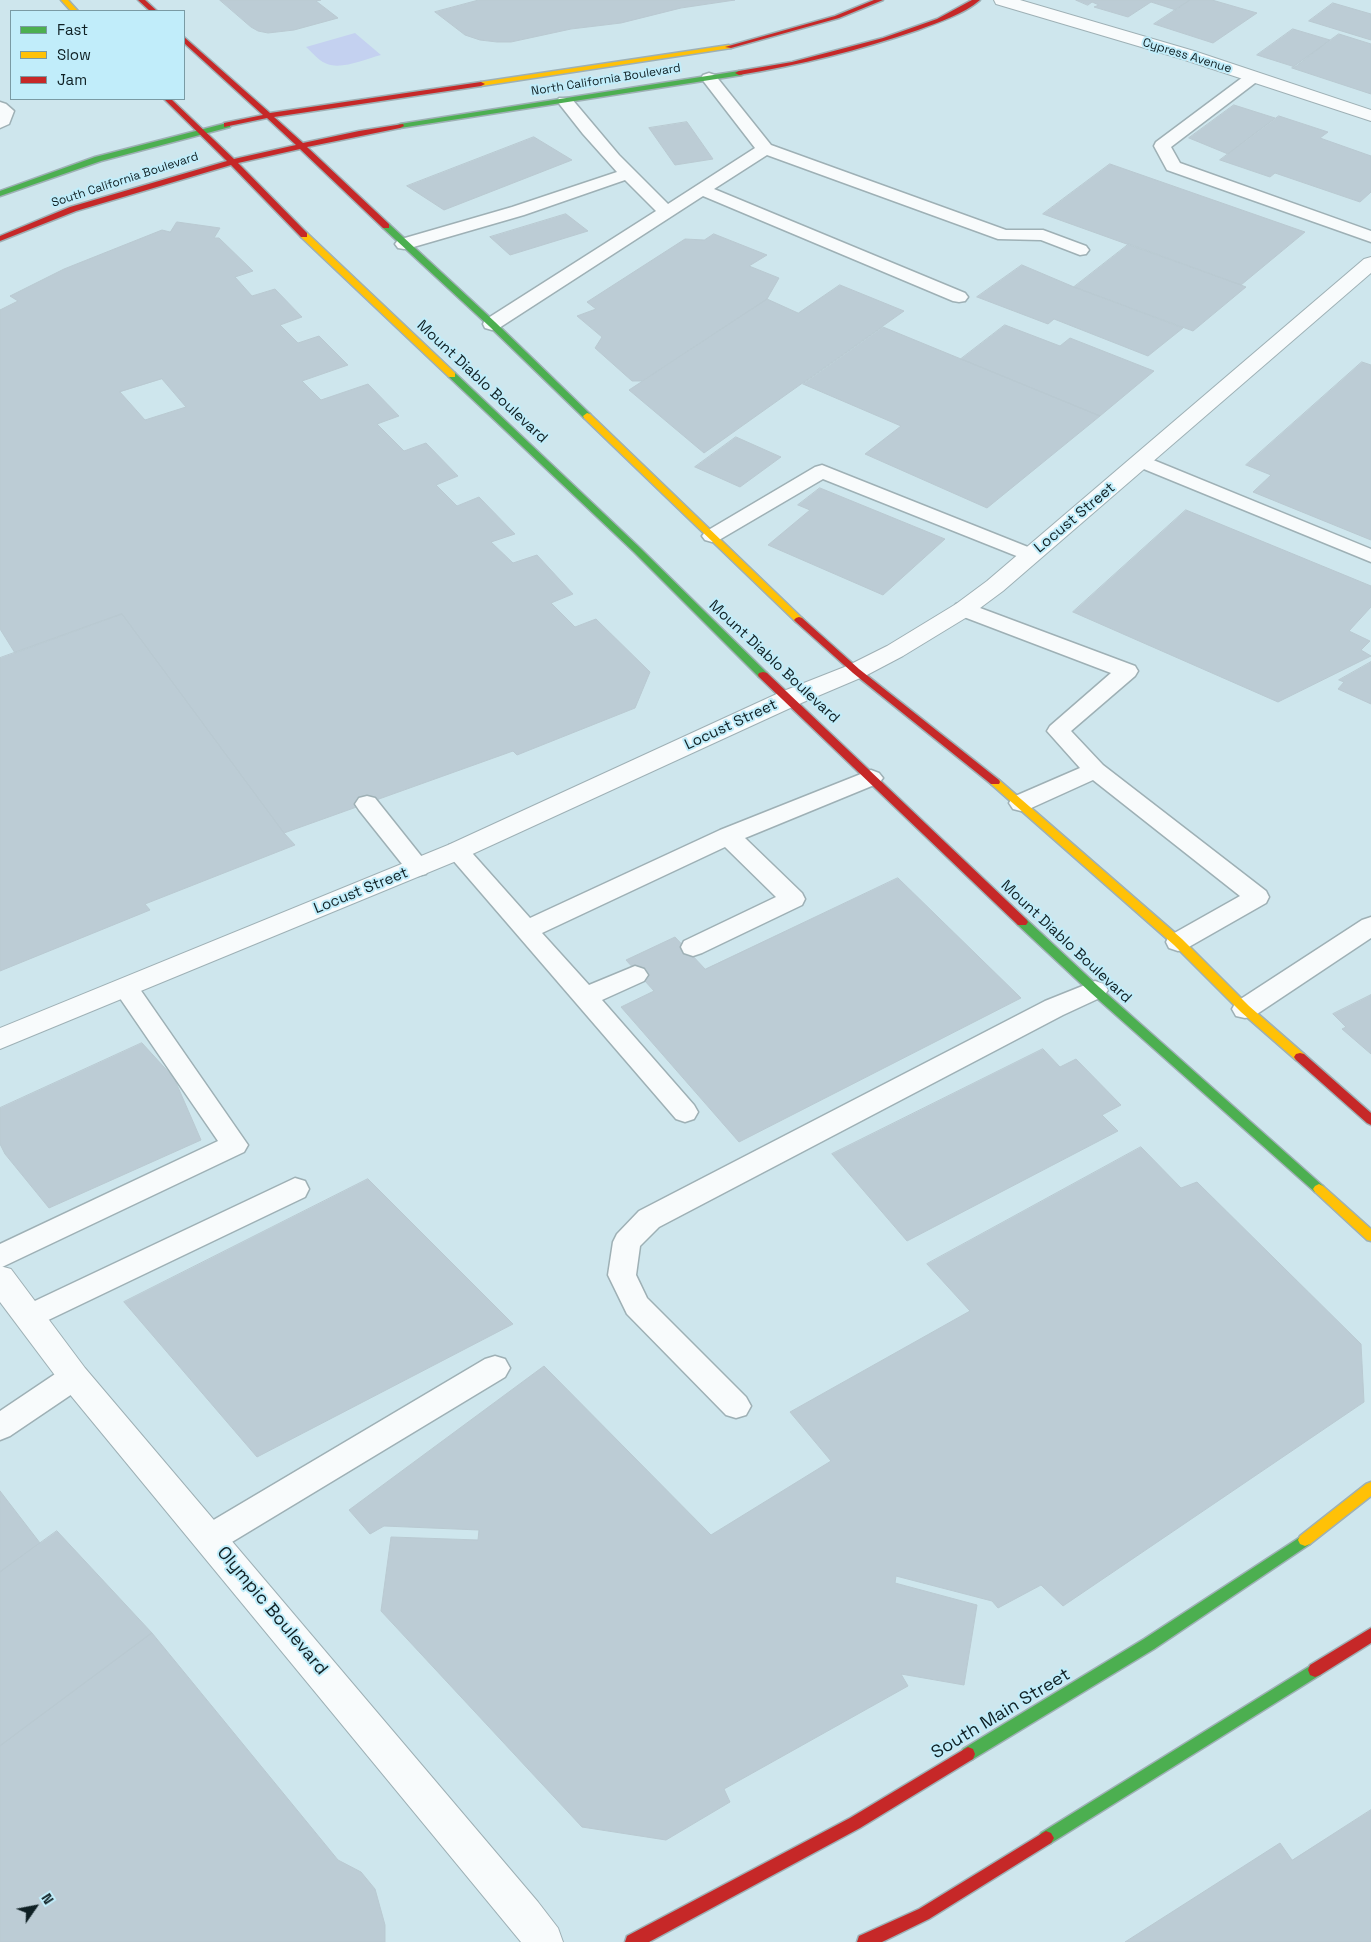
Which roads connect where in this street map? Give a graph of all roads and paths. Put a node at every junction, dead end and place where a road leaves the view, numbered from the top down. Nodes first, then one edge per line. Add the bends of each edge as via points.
1 (64, 0) edge
2 (142, 0) edge
3 (880, 0) edge
4 (977, 0) edge
5 (1002, 0) edge
6 (75, 10) edge
7 (153, 10) edge
8 (185, 40) edge
9 (1253, 77) junction
10 (709, 78) junction
11 (168, 100) edge
12 (565, 101) junction
13 (0, 107) edge
14 (268, 116) junction
15 (1371, 116) edge
16 (0, 123) edge
17 (199, 130) junction
18 (300, 146) junction
19 (765, 149) junction
20 (232, 162) junction
21 (627, 174) junction
22 (702, 190) junction
23 (0, 194) edge
24 (667, 212) junction
25 (1371, 237) edge
26 (0, 239) edge
27 (404, 244) junction
28 (1080, 250) dead end
29 (1371, 263) edge
30 (960, 297) dead end
31 (492, 324) junction
32 (1141, 462) junction
33 (712, 536) junction
34 (1031, 555) junction
35 (1371, 556) edge
36 (964, 609) junction
37 (856, 672) junction
38 (790, 698) junction
39 (1095, 770) junction
40 (871, 778) junction
41 (1021, 803) junction
42 (367, 804) dead end
43 (728, 836) junction
44 (458, 851) junction
45 (418, 868) junction
46 (1371, 926) edge
47 (526, 930) junction
48 (1178, 942) junction
49 (693, 947) dead end
50 (635, 976) dead end
51 (126, 988) junction
52 (1096, 990) junction
53 (585, 997) junction
54 (1245, 1009) junction
55 (0, 1039) edge
56 (685, 1112) dead end
57 (1371, 1120) edge
58 (295, 1189) dead end
59 (1371, 1236) edge
60 (0, 1257) edge
61 (0, 1278) edge
62 (30, 1316) junction
63 (495, 1368) dead end
64 (74, 1377) junction
65 (736, 1406) dead end
66 (0, 1427) edge
67 (1371, 1488) edge
68 (211, 1538) junction
69 (1371, 1635) edge
70 (544, 1942) edge
71 (633, 1942) edge
72 (865, 1942) edge

1 - 6 main road
2 - 7 main road
3 - 14 main road, North California Boulevard via 837,17 724,48
4 - 10 main road, North California Boulevard via 939,20 885,39 792,64
5 - 9 street, Cypress Avenue
8 - 14 main road
9 - 15 street, Cypress Avenue
9 - 25 lane via 1162,146 1173,166
10 - 12 main road, North California Boulevard
10 - 19 lane
11 - 17 main road, Mount Diablo Boulevard
12 - 18 main road, North California Boulevard via 359,133
12 - 21 lane
13 - 16 lane via 6,111
14 - 17 main road, North California Boulevard
14 - 18 main road
17 - 20 main road, Mount Diablo Boulevard
17 - 23 main road, South California Boulevard via 125,151
18 - 20 main road, North California Boulevard
18 - 27 main road
19 - 22 lane
19 - 28 lane via 1004,235 1042,236
20 - 26 main road, South California Boulevard via 73,209
20 - 38 main road, Mount Diablo Boulevard via 314,245
21 - 24 lane
21 - 27 lane via 518,211
22 - 24 lane
22 - 30 lane
24 - 31 lane
27 - 31 main road
29 - 32 street, Locust Street
31 - 33 main road
32 - 34 street, Locust Street
32 - 35 lane
33 - 34 lane via 822,471
33 - 37 main road
34 - 36 street, Locust Street
36 - 37 street, Locust Street
36 - 39 lane via 1128,671 1058,731
37 - 38 street, Locust Street
37 - 41 main road
38 - 40 main road, Mount Diablo Boulevard
38 - 44 street, Locust Street
39 - 41 lane
39 - 48 lane via 1257,897
40 - 43 lane
40 - 52 main road, Mount Diablo Boulevard
41 - 48 main road
42 - 45 lane
43 - 47 lane
43 - 49 lane via 793,899
44 - 45 street, Locust Street
44 - 47 lane
45 - 51 street, Locust Street
46 - 54 lane
47 - 53 lane
48 - 54 main road
50 - 53 lane
51 - 55 street, Locust Street
51 - 60 lane via 235,1145
52 - 59 main road, Mount Diablo Boulevard
52 - 65 lane via 1054,1008 649,1218 627,1242 622,1275 637,1306
53 - 56 lane
54 - 57 main road
58 - 62 lane
61 - 62 street, Olympic Boulevard
62 - 64 street, Olympic Boulevard
63 - 68 lane
64 - 66 lane
64 - 68 street, Olympic Boulevard
67 - 71 main road, South Main Street via 1308,1538 1149,1644 855,1823
68 - 70 street, Olympic Boulevard via 519,1907
69 - 72 main road via 924,1914

